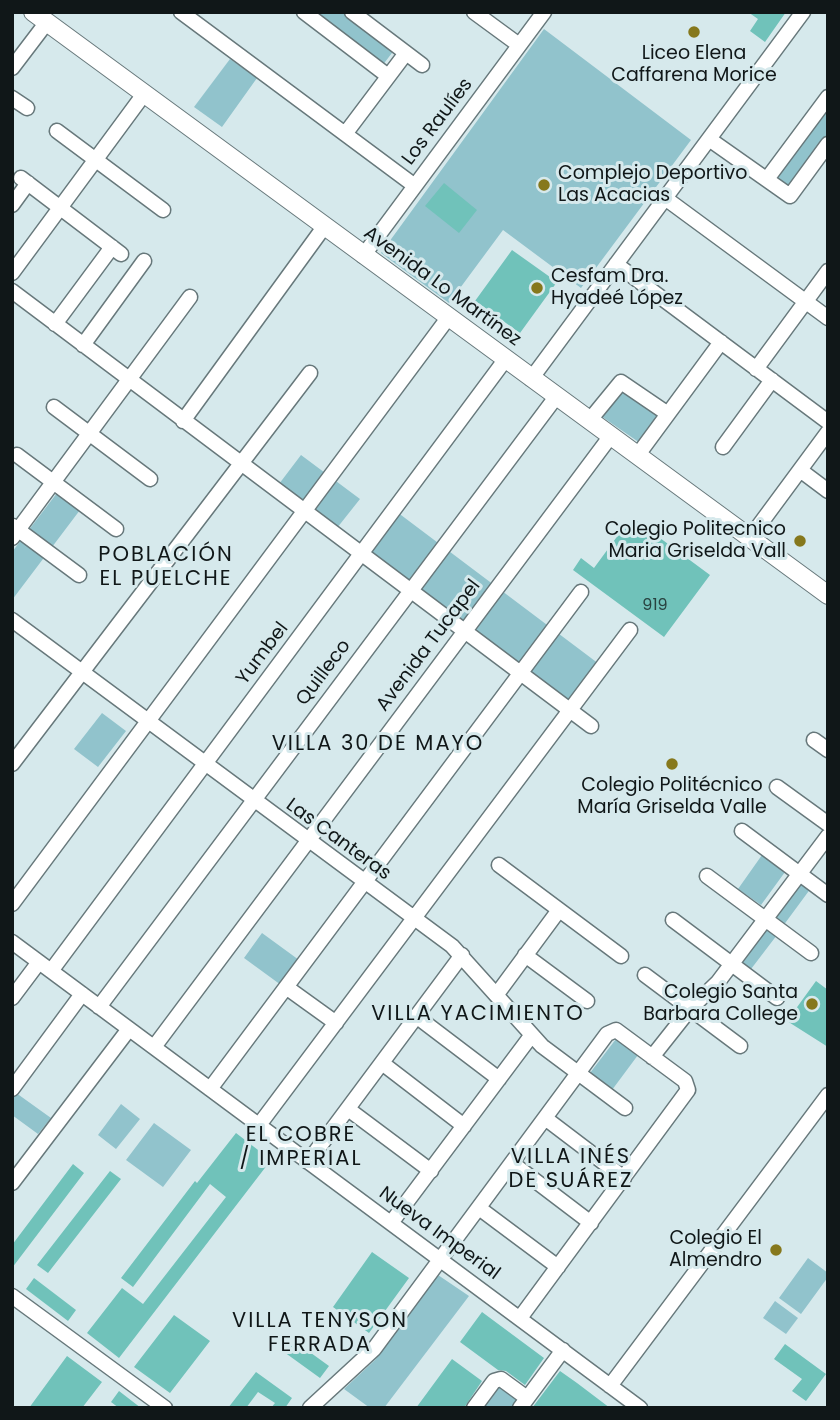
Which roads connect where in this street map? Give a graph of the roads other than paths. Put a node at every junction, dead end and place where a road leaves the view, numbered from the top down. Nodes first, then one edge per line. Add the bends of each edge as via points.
1 (181, 12) edge
2 (304, 12) edge
3 (352, 12) edge
4 (474, 12) edge
5 (544, 12) edge
6 (803, 12) edge
7 (38, 15) edge
8 (519, 45) junction
9 (406, 53) junction
10 (422, 65) dead end
11 (12, 68) edge
12 (388, 76) junction
13 (144, 94) junction
14 (828, 97) edge
15 (12, 98) edge
16 (27, 108) dead end
17 (57, 131) dead end
18 (345, 134) junction
19 (709, 139) junction
20 (828, 145) edge
21 (96, 160) junction
22 (766, 179) junction
23 (415, 186) junction
24 (665, 198) junction
25 (12, 205) edge
26 (60, 208) junction
27 (163, 210) dead end
28 (324, 227) junction
29 (363, 256) junction
30 (144, 261) dead end
31 (616, 264) junction
32 (828, 271) edge
33 (12, 273) edge
34 (12, 291) edge
35 (190, 297) dead end
36 (806, 301) junction
37 (448, 317) junction
38 (828, 318) edge
39 (55, 324) junction
40 (721, 342) junction
41 (80, 343) junction
42 (505, 360) junction
43 (756, 369) junction
44 (310, 373) dead end
45 (531, 379) junction
46 (129, 380) junction
47 (772, 380) junction
48 (556, 397) junction
49 (54, 407) dead end
50 (668, 414) junction
51 (183, 421) junction
52 (589, 421) junction
53 (828, 422) edge
54 (828, 432) edge
55 (89, 434) junction
56 (610, 437) junction
57 (723, 447) dead end
58 (17, 455) dead end
59 (637, 456) junction
60 (240, 464) junction
61 (800, 470) junction
62 (150, 479) dead end
63 (54, 482) junction
64 (828, 491) edge
65 (304, 512) junction
66 (116, 529) dead end
67 (14, 531) edge
68 (749, 539) junction
69 (361, 554) junction
70 (79, 575) dead end
71 (410, 590) junction
72 (581, 592) dead end
73 (828, 596) edge
74 (12, 620) edge
75 (630, 630) dead end
76 (465, 631) junction
77 (520, 673) junction
78 (81, 674) junction
79 (570, 710) junction
80 (147, 723) junction
81 (591, 726) dead end
82 (814, 740) dead end
83 (828, 750) edge
84 (12, 764) edge
85 (204, 765) junction
86 (777, 787) dead end
87 (252, 801) junction
88 (828, 824) edge
89 (742, 831) dead end
90 (828, 836) edge
91 (307, 842) junction
92 (499, 865) dead end
93 (799, 874) junction
94 (707, 876) dead end
95 (364, 882) junction
96 (828, 895) edge
97 (12, 904) edge
98 (559, 910) junction
99 (414, 919) junction
100 (673, 920) dead end
101 (765, 920) junction
102 (12, 942) edge
103 (811, 953) dead end
104 (462, 955) junction
105 (525, 955) junction
106 (621, 956) dead end
107 (731, 965) junction
108 (45, 967) junction
109 (645, 975) dead end
110 (286, 987) junction
111 (497, 994) junction
112 (82, 995) junction
113 (12, 998) edge
114 (777, 998) dead end
115 (587, 1001) dead end
116 (99, 1007) junction
117 (690, 1009) junction
118 (416, 1016) junction
119 (336, 1023) junction
120 (129, 1029) junction
121 (531, 1036) junction
122 (740, 1046) dead end
123 (154, 1047) junction
124 (652, 1057) junction
125 (382, 1063) junction
126 (578, 1073) junction
127 (499, 1079) junction
128 (12, 1089) edge
129 (210, 1089) junction
130 (828, 1095) edge
131 (625, 1108) dead end
132 (348, 1109) junction
133 (545, 1118) junction
134 (260, 1125) junction
135 (464, 1126) junction
136 (309, 1162) junction
137 (512, 1163) junction
138 (431, 1171) junction
139 (624, 1178) junction
140 (12, 1184) edge
141 (479, 1208) junction
142 (391, 1223) junction
143 (591, 1223) junction
144 (441, 1259) junction
145 (558, 1268) junction
146 (12, 1296) edge
147 (520, 1318) junction
148 (563, 1350) junction
149 (610, 1385) junction
150 (524, 1403) edge
151 (165, 1408) edge
152 (310, 1408) edge
153 (474, 1408) edge
154 (640, 1408) edge

1 - 18 street
2 - 12 street
3 - 9 street
4 - 8 street
5 - 8 street, Los Raulíes
6 - 19 street
7 - 11 street
7 - 13 main road, Avenida Lo Martínez
8 - 23 street, Los Raulíes
9 - 10 street
9 - 12 street
12 - 18 street
13 - 21 street
13 - 28 main road, Avenida Lo Martínez
14 - 22 street
15 - 16 street
17 - 21 street
18 - 23 street
19 - 22 street
19 - 24 street
20 - 22 street via 790,196
21 - 26 street
21 - 27 street
23 - 29 street, Los Raulíes
24 - 31 street
24 - 36 street
25 - 26 street via 25,181
26 - 33 street
26 - 39 street via 117,250
28 - 29 main road, Avenida Lo Martínez
28 - 51 street
29 - 37 main road, Avenida Lo Martínez
30 - 41 street
31 - 40 street
31 - 45 street
32 - 36 street
34 - 39 street
35 - 46 street
36 - 38 street
36 - 43 street
37 - 42 main road, Avenida Lo Martínez
37 - 65 street
39 - 41 street
40 - 43 street
40 - 50 street
41 - 46 street
42 - 45 main road, Avenida Lo Martínez
42 - 69 street, Yumbel
43 - 47 street
44 - 60 street
45 - 48 main road, Avenida Lo Martínez
46 - 51 street
46 - 55 street
47 - 53 street
47 - 57 street
48 - 52 main road, Avenida Lo Martínez
48 - 71 street, Quilleco
49 - 55 street
50 - 52 street via 621,382
50 - 59 street
51 - 60 street
52 - 56 main road, Avenida Lo Martínez
54 - 61 street
55 - 62 street
55 - 63 street
56 - 59 main road, Avenida Lo Martínez
56 - 76 street, Avenida Tucapel
58 - 63 street
59 - 68 main road, Avenida Lo Martínez
60 - 65 street
60 - 78 street
61 - 64 street
61 - 68 street
63 - 66 street
63 - 67 street
65 - 69 street
65 - 80 street
67 - 70 street
68 - 73 main road, Avenida Lo Martínez
69 - 71 street
69 - 85 street, Yumbel
71 - 76 street
71 - 87 street, Quilleco
72 - 77 street
74 - 78 street, Las Canteras
75 - 79 street
76 - 77 street
76 - 91 street, Avenida Tucapel
77 - 79 street
77 - 95 street
78 - 80 street, Las Canteras
78 - 84 street
79 - 81 street
79 - 99 street
80 - 85 street, Las Canteras
80 - 97 street
82 - 83 street
85 - 87 street, Las Canteras
85 - 108 street, Yumbel
86 - 88 street
87 - 91 street, Las Canteras
87 - 116 street, Quilleco
89 - 93 street
90 - 93 street
91 - 95 street, Las Canteras
91 - 123 street, Avenida Tucapel
92 - 98 street
93 - 96 street
93 - 101 street
94 - 101 street
95 - 99 street, Las Canteras
95 - 110 street
98 - 105 street
98 - 106 street
99 - 104 street, Las Canteras
99 - 119 street
100 - 107 street
101 - 103 street
101 - 107 street
102 - 108 street, Nueva Imperial
104 - 111 street, Las Canteras
104 - 118 street
105 - 111 street
105 - 115 street
107 - 114 street
107 - 117 street
108 - 112 street, Nueva Imperial
108 - 113 street, Yumbel
109 - 117 street
110 - 119 street
110 - 129 street
111 - 121 street, Las Canteras
112 - 116 street, Nueva Imperial
112 - 128 street
116 - 120 street, Nueva Imperial
117 - 122 street
117 - 124 street
118 - 125 street
118 - 127 street
119 - 134 street
120 - 123 street, Nueva Imperial
120 - 140 street
121 - 126 street, Las Canteras
121 - 127 street
123 - 129 street, Nueva Imperial
124 - 126 street via 613,1030
124 - 139 street via 688,1087
125 - 132 street
125 - 135 street
126 - 131 street, Las Canteras
126 - 133 street
127 - 135 street
129 - 134 street, Nueva Imperial
130 - 149 street
132 - 136 street
132 - 138 street
133 - 137 street
133 - 139 street
134 - 136 street, Nueva Imperial
135 - 138 street
136 - 142 street, Nueva Imperial
137 - 141 street
137 - 143 street
138 - 142 street
139 - 143 street
141 - 144 street
141 - 145 street
142 - 144 street, Nueva Imperial
143 - 145 street
144 - 147 street, Nueva Imperial
144 - 152 street via 374,1349
145 - 147 street
146 - 151 street
147 - 148 street, Nueva Imperial
148 - 149 street, Nueva Imperial
148 - 150 street
149 - 154 street, Nueva Imperial
150 - 153 street via 501,1380 494,1381

